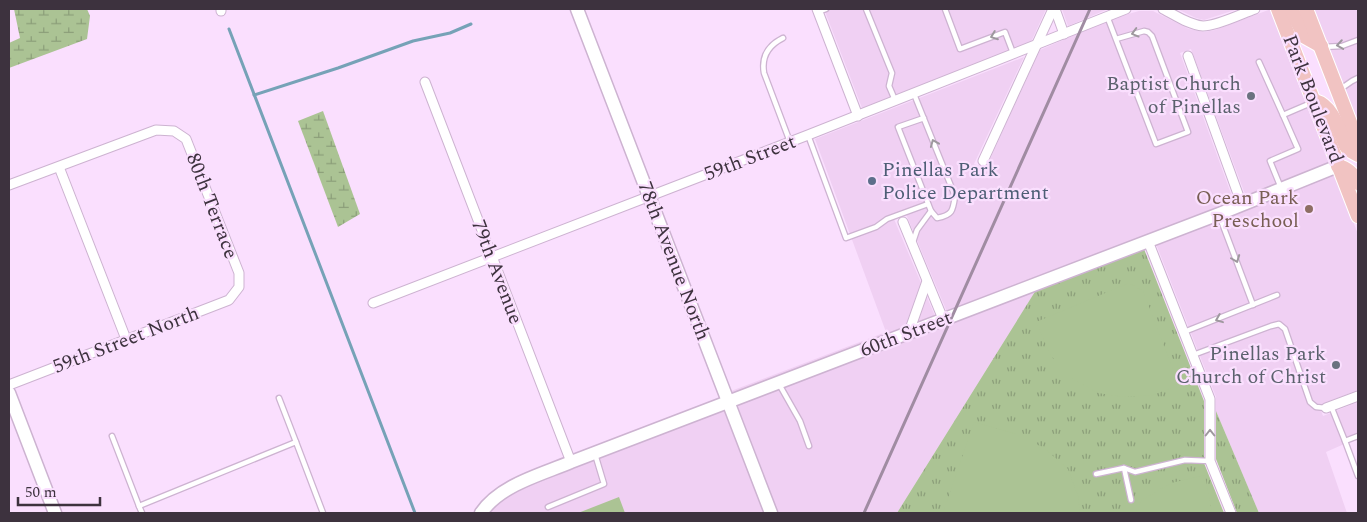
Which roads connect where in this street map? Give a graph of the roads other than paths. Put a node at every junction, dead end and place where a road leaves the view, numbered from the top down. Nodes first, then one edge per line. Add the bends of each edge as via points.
1 (577, 9) edge
2 (866, 9) edge
3 (945, 9) edge
4 (1054, 9) edge
5 (1126, 9) edge
6 (1163, 9) edge
7 (1255, 9) edge
8 (1278, 9) edge
9 (1291, 9) edge
10 (1306, 9) edge
11 (820, 10) edge
12 (1107, 15) junction
13 (1064, 34) junction
14 (783, 38) dead end
15 (1116, 39) junction
16 (1358, 40) edge
17 (1035, 46) junction
18 (1321, 46) junction
19 (1014, 54) junction
20 (1188, 56) dead end
21 (1259, 62) dead end
22 (1358, 78) edge
23 (425, 82) dead end
24 (1338, 91) junction
25 (914, 94) junction
26 (895, 101) junction
27 (1314, 101) junction
28 (1283, 114) junction
29 (858, 116) junction
30 (924, 118) junction
31 (808, 135) junction
32 (790, 142) junction
33 (1358, 143) edge
34 (1358, 155) edge
35 (983, 161) dead end
36 (1338, 166) junction
37 (59, 167) junction
38 (1358, 183) edge
39 (9, 185) edge
40 (1281, 189) junction
41 (649, 197) junction
42 (928, 204) junction
43 (1242, 205) junction
44 (931, 211) junction
45 (1219, 214) junction
46 (1358, 216) edge
47 (902, 222) dead end
48 (1148, 241) junction
49 (912, 245) junction
50 (491, 257) junction
51 (927, 281) junction
52 (239, 287) joint
53 (1277, 295) dead end
54 (373, 303) dead end
55 (1253, 304) junction
56 (943, 319) junction
57 (909, 332) junction
58 (1184, 332) junction
59 (126, 339) junction
60 (1192, 353) junction
61 (778, 383) junction
62 (9, 385) edge
63 (9, 393) edge
64 (1358, 396) edge
65 (279, 398) dead end
66 (728, 402) junction
67 (1329, 407) junction
68 (112, 436) dead end
69 (1358, 436) edge
70 (1345, 441) junction
71 (296, 442) junction
72 (809, 446) dead end
73 (595, 453) junction
74 (1210, 461) junction
75 (570, 462) junction
76 (1124, 468) junction
77 (1096, 474) dead end
78 (1358, 476) edge
79 (1131, 500) dead end
80 (139, 506) junction
81 (548, 507) dead end
82 (55, 513) edge
83 (142, 513) edge
84 (324, 513) edge
85 (481, 513) edge
86 (771, 513) edge
87 (1230, 513) edge

1 - 41 street, 78th Avenue North
2 - 26 lane via 892,73 889,86
19 -> 3 lane via 1005,32 960,49
4 - 13 street
4 - 17 street
5 - 12 street, 59th Street
6 - 7 street via 1203,26
8 - 27 main road, Park Boulevard
9 - 18 main road via 1305,37
10 - 18 main road, Park Boulevard
11 - 29 street
12 - 13 street, 59th Street
12 - 15 lane
13 - 17 street, 59th Street
14 - 32 lane via 774,42 762,63
15 -> 15 lane via 1156,144 1188,132 1152,36 1144,31
16 -> 18 lane via 1342,46
17 - 19 street, 59th Street
17 - 35 street
18 - 24 main road, Park Boulevard
19 - 25 street, 59th Street
20 - 43 street
21 - 28 lane
22 - 24 lane
23 - 50 street, 79th Avenue
24 - 33 main road, Park Boulevard
25 - 26 street, 59th Street
25 - 30 lane
26 - 29 street, 59th Street
27 - 28 lane
27 - 34 main road via 1330,112 1346,146
27 - 36 main road, Park Boulevard
28 - 40 lane via 1298,149 1270,161
29 - 31 street, 59th Street
30 - 42 lane via 898,127
44 -> 30 lane via 937,218 947,216 954,209 955,196
31 - 32 street, 59th Street
31 - 42 lane via 846,238
32 - 41 street, 59th Street
36 - 38 main road via 1351,172
36 - 40 street, 60th Street
36 - 46 main road, Park Boulevard
37 - 39 street
37 - 52 street, 80th Terrace via 156,130 174,131 186,139 239,273
37 - 59 street
40 - 43 street, 60th Street
41 - 50 street, 59th Street
41 - 66 street, 78th Avenue North
42 - 44 lane
43 - 45 street, 60th Street
44 - 49 lane via 917,230
45 - 48 street, 60th Street
45 -> 55 lane
47 - 49 street
48 - 56 street, 60th Street
48 - 58 street
49 - 51 street
50 - 54 street, 59th Street
50 - 75 street, 79th Avenue
51 - 56 street
51 - 57 street
52 - 59 street, 59th Street North via 228,300
53 - 55 lane
55 -> 58 lane
56 - 57 street, 60th Street
57 - 61 street, 60th Street
58 - 60 street
59 - 62 street, 59th Street North
60 - 67 lane via 1279,324 1284,329 1310,402 1316,407
74 -> 60 street via 1210,399
61 - 66 street, 60th Street
61 - 72 lane via 800,421
63 - 82 street
64 - 67 street
65 - 71 lane
66 - 73 street, 60th Street
66 - 86 street, 78th Avenue North
67 - 70 lane
68 - 80 lane
69 - 70 lane
70 - 78 lane
71 - 80 lane
71 - 84 lane
73 - 75 street, 60th Street
73 - 81 lane via 604,484
74 - 76 lane via 1185,460 1134,472
74 - 87 street
75 - 85 street, 60th Street via 516,485 499,495
76 - 77 lane
76 - 79 lane
80 - 83 lane

